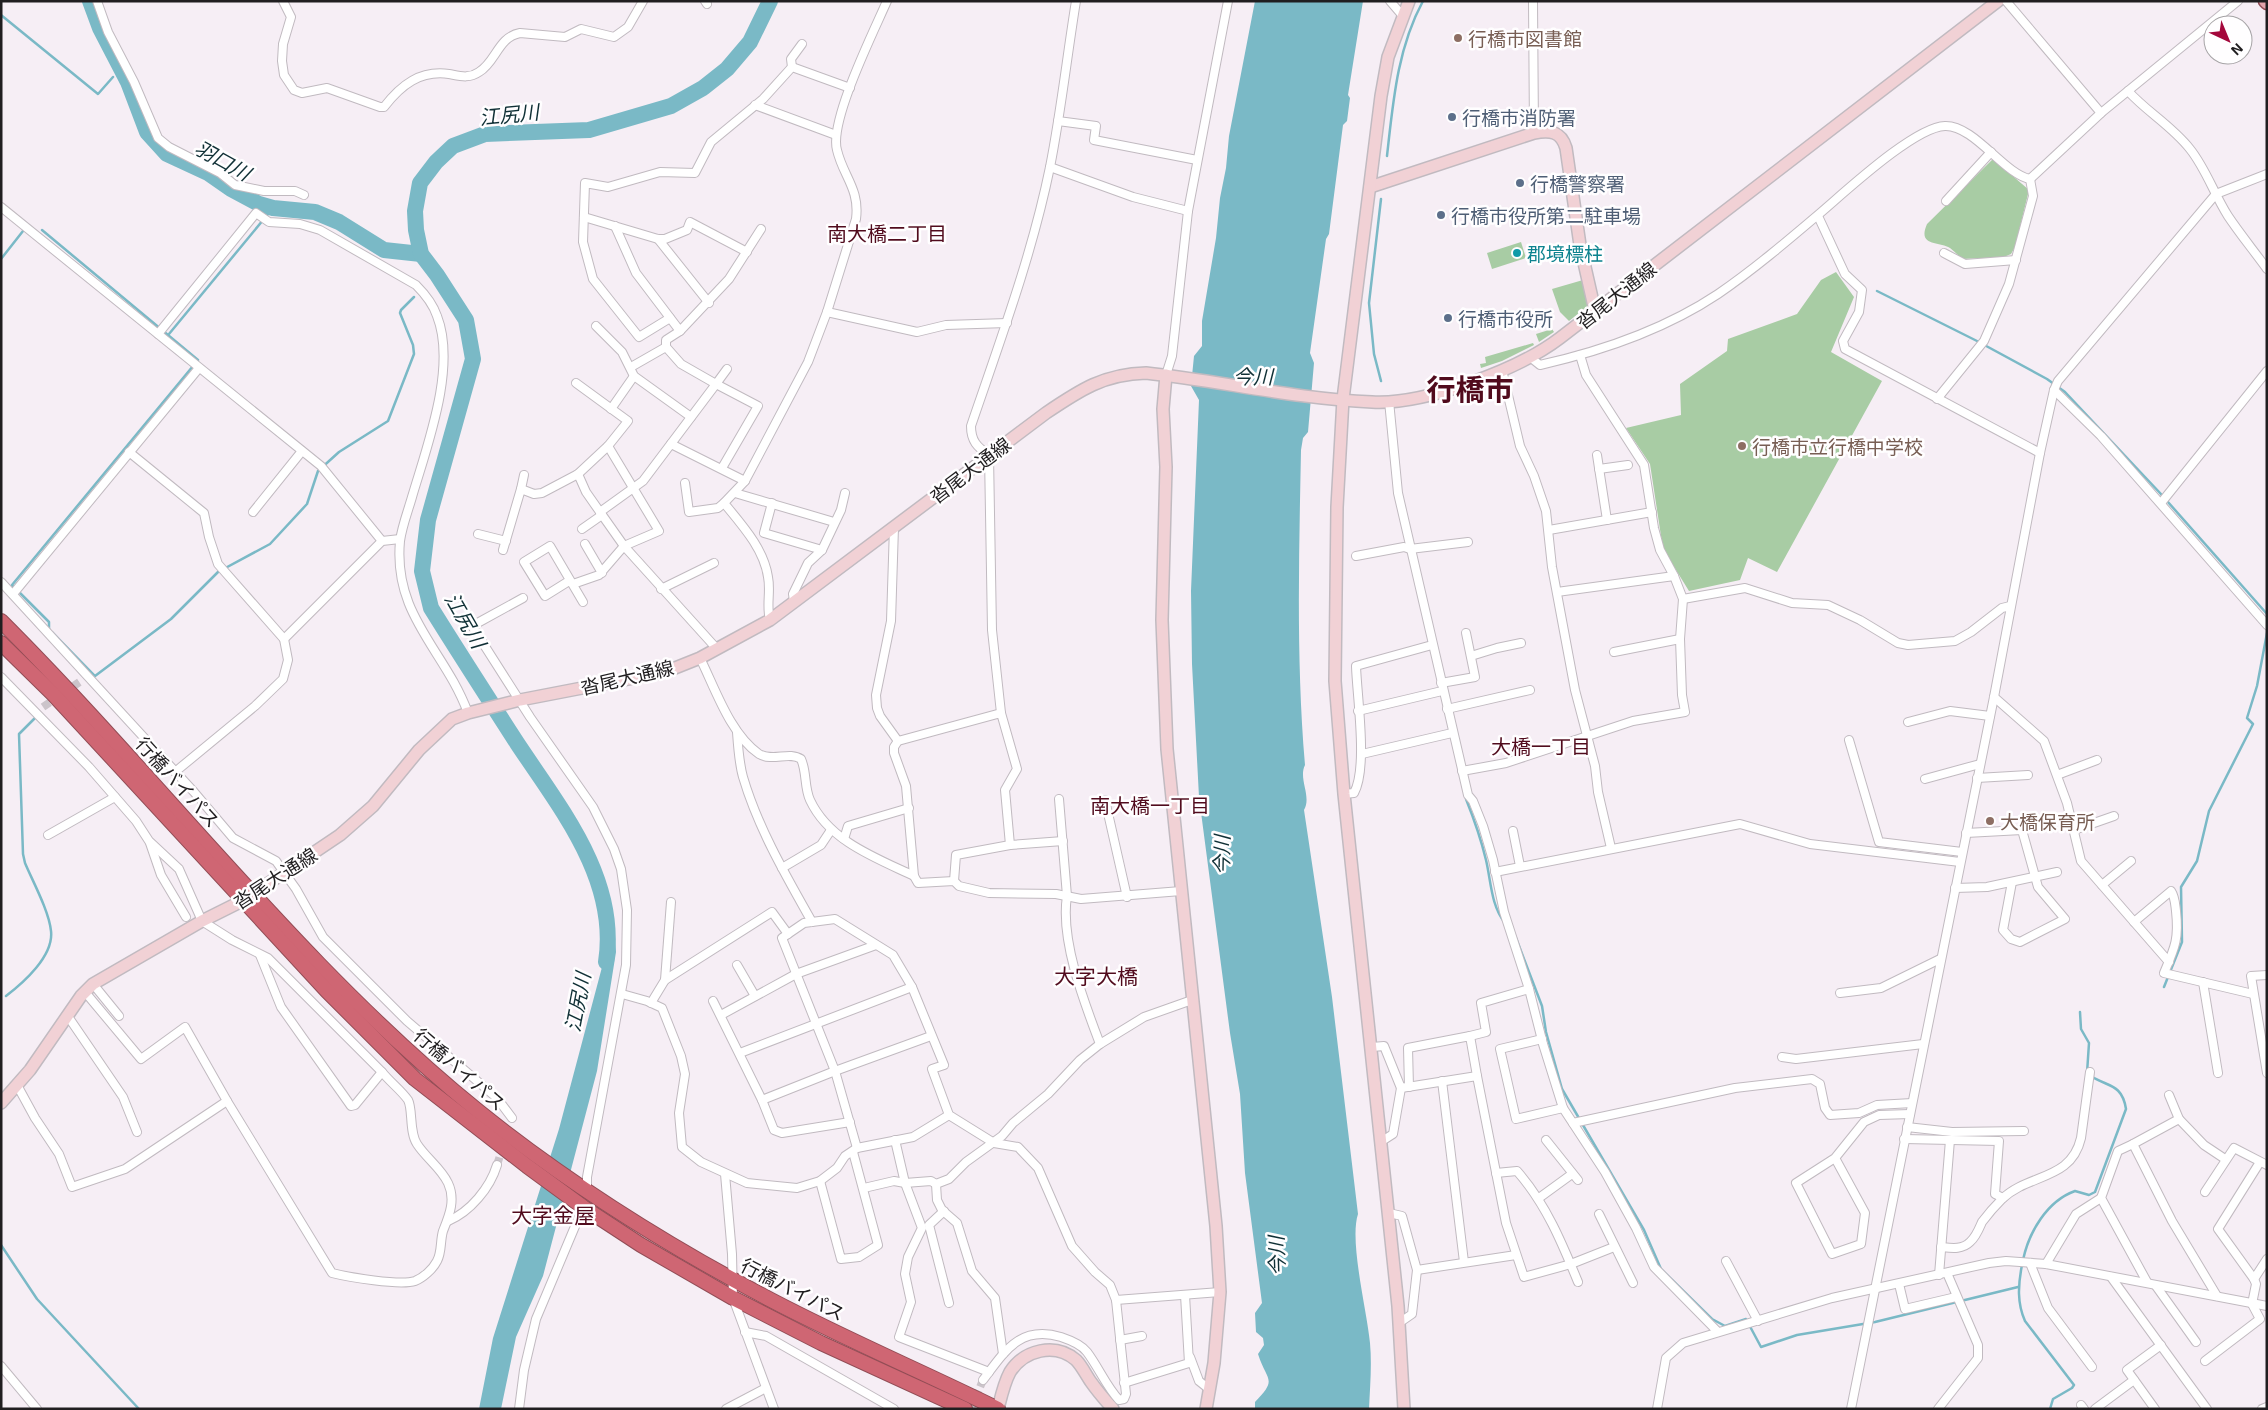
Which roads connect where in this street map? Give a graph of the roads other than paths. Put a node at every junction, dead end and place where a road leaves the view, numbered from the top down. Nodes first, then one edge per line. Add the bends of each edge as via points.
1 (97, 1) edge
2 (284, 1) edge
3 (643, 1) edge
4 (887, 1) edge
5 (1076, 1) edge
6 (1228, 1) edge
7 (1390, 1) edge
8 (1409, 1) edge
9 (1533, 1) edge
10 (1998, 1) edge
11 (2006, 1) edge
12 (2238, 1) edge
13 (1402, 16) junction
14 (802, 44) dead end
15 (792, 67) junction
16 (850, 88) junction
17 (2128, 91) junction
18 (755, 105) junction
19 (2101, 112) junction
20 (1058, 121) junction
21 (1534, 134) junction
22 (836, 135) junction
23 (1992, 152) junction
24 (1198, 160) junction
25 (1050, 167) junction
26 (2267, 174) edge
27 (2030, 179) junction
28 (1370, 187) junction
29 (2216, 194) junction
30 (304, 195) dead end
31 (1946, 201) dead end
32 (1, 207) edge
33 (1188, 211) junction
34 (1818, 216) junction
35 (584, 217) junction
36 (615, 226) junction
37 (761, 230) dead end
38 (658, 239) junction
39 (747, 252) junction
40 (1944, 253) dead end
41 (2016, 260) junction
42 (2267, 269) edge
43 (709, 302) junction
44 (1595, 311) junction
45 (827, 312) junction
46 (670, 318) junction
47 (1006, 323) junction
48 (596, 326) dead end
49 (680, 331) junction
50 (158, 334) junction
51 (666, 347) junction
52 (1580, 355) junction
53 (1530, 357) junction
54 (631, 367) junction
55 (199, 368) junction
56 (727, 369) dead end
57 (1502, 370) junction
58 (2267, 371) edge
59 (634, 376) junction
60 (1172, 376) junction
61 (576, 383) dead end
62 (716, 384) junction
63 (2054, 390) junction
64 (1343, 399) junction
65 (1937, 399) junction
66 (1389, 402) junction
67 (610, 409) junction
68 (691, 417) junction
69 (671, 444) junction
70 (608, 446) junction
71 (302, 451) junction
72 (129, 452) junction
73 (2040, 453) junction
74 (989, 455) junction
75 (1597, 455) dead end
76 (1628, 465) dead end
77 (722, 468) junction
78 (1599, 468) junction
79 (578, 474) junction
80 (524, 475) dead end
81 (745, 481) junction
82 (685, 483) dead end
83 (521, 489) junction
84 (633, 489) junction
85 (735, 492) junction
86 (845, 493) dead end
87 (724, 503) junction
88 (2161, 503) junction
89 (772, 504) junction
90 (253, 512) dead end
91 (1652, 512) junction
92 (601, 514) junction
93 (1607, 520) junction
94 (834, 522) junction
95 (894, 527) junction
96 (582, 529) dead end
97 (1549, 530) junction
98 (478, 534) dead end
99 (400, 539) junction
100 (382, 540) junction
101 (506, 541) junction
102 (1468, 542) dead end
103 (585, 544) dead end
104 (624, 546) junction
105 (1410, 549) junction
106 (503, 550) dead end
107 (822, 550) junction
108 (1356, 556) dead end
109 (714, 563) dead end
110 (602, 573) junction
111 (1674, 576) junction
112 (1, 582) edge
113 (571, 583) junction
114 (661, 589) junction
115 (1557, 592) junction
116 (13, 594) junction
117 (524, 598) dead end
118 (1683, 600) junction
119 (583, 602) dead end
120 (794, 602) junction
121 (2010, 606) junction
122 (770, 620) junction
123 (1, 621) edge
124 (2267, 625) edge
125 (1466, 633) dead end
126 (284, 639) junction
127 (1680, 639) junction
128 (1, 642) edge
129 (1522, 643) dead end
130 (1432, 645) junction
131 (717, 649) junction
132 (1614, 652) dead end
133 (1471, 656) junction
134 (700, 658) junction
135 (87, 675) junction
136 (1, 677) edge
137 (81, 681) tunnel mouth
138 (1442, 687) junction
139 (1530, 690) dead end
140 (1994, 697) junction
141 (520, 700) junction
142 (1447, 709) junction
143 (1358, 712) junction
144 (468, 713) junction
145 (1001, 713) junction
146 (1990, 716) junction
147 (1908, 722) dead end
148 (737, 732) junction
149 (1452, 733) junction
150 (1588, 736) junction
151 (1849, 740) dead end
152 (898, 741) junction
153 (1362, 754) junction
154 (2097, 760) dead end
155 (1980, 764) junction
156 (1462, 770) junction
157 (175, 772) junction
158 (2028, 775) dead end
159 (2057, 775) junction
160 (1925, 778) dead end
161 (1977, 778) junction
162 (1344, 794) junction
163 (115, 797) junction
164 (1059, 798) dead end
165 (1104, 800) dead end
166 (909, 808) junction
167 (2114, 816) dead end
168 (831, 830) junction
169 (2074, 830) junction
170 (1513, 831) dead end
171 (1966, 833) junction
172 (48, 835) dead end
173 (844, 839) junction
174 (149, 841) junction
175 (1063, 841) junction
176 (1010, 845) junction
177 (1611, 848) junction
178 (1962, 852) junction
179 (2131, 861) dead end
180 (1960, 862) junction
181 (1520, 866) junction
182 (782, 868) junction
183 (179, 869) junction
184 (285, 872) junction
185 (1495, 872) junction
186 (2057, 872) dead end
187 (161, 875) junction
188 (914, 876) junction
189 (2034, 878) junction
190 (954, 881) junction
191 (2012, 882) junction
192 (2102, 885) junction
193 (1955, 888) junction
194 (1181, 891) junction
195 (1067, 896) junction
196 (248, 897) junction
197 (1127, 897) junction
198 (672, 902) dead end
199 (186, 917) dead end
200 (202, 921) junction
201 (812, 922) junction
202 (2134, 922) junction
203 (788, 934) junction
204 (876, 945) junction
205 (260, 955) junction
206 (1940, 959) junction
207 (2168, 962) junction
208 (737, 965) dead end
209 (796, 974) junction
210 (2267, 975) edge
211 (665, 980) junction
212 (2203, 982) junction
213 (912, 987) junction
214 (89, 988) junction
215 (1529, 989) junction
216 (1840, 993) dead end
217 (622, 994) junction
218 (2253, 994) junction
219 (755, 996) junction
220 (1192, 1000) junction
221 (713, 1001) dead end
222 (651, 1003) junction
223 (721, 1015) junction
224 (67, 1016) junction
225 (119, 1016) dead end
226 (815, 1022) junction
227 (932, 1036) junction
228 (1470, 1036) junction
229 (1542, 1039) junction
230 (1100, 1044) junction
231 (1923, 1044) junction
232 (1372, 1047) junction
233 (740, 1054) junction
234 (1782, 1057) dead end
235 (835, 1071) junction
236 (382, 1072) junction
237 (2090, 1072) dead end
238 (2218, 1073) dead end
239 (2267, 1073) edge
240 (1477, 1076) junction
241 (1442, 1081) junction
242 (17, 1085) junction
243 (1405, 1088) junction
244 (2169, 1095) dead end
245 (227, 1100) junction
246 (762, 1100) junction
247 (1, 1103) edge
248 (1912, 1103) junction
249 (1563, 1108) junction
250 (1910, 1114) junction
251 (949, 1115) junction
252 (512, 1118) dead end
253 (2179, 1119) junction
254 (850, 1122) junction
255 (1574, 1123) junction
256 (1907, 1127) junction
257 (2024, 1131) dead end
258 (137, 1132) dead end
259 (1904, 1139) junction
260 (894, 1140) junction
261 (1546, 1140) dead end
262 (1950, 1140) junction
263 (1382, 1141) junction
264 (994, 1143) junction
265 (2133, 1144) junction
266 (855, 1150) junction
267 (1835, 1158) junction
268 (2225, 1159) junction
269 (2264, 1163) edge
270 (497, 1165) tunnel mouth
271 (1496, 1173) junction
272 (725, 1174) junction
273 (820, 1181) junction
274 (905, 1183) junction
275 (936, 1184) junction
276 (864, 1188) junction
277 (584, 1189) junction
278 (2205, 1192) dead end
279 (1539, 1198) junction
280 (2003, 1198) junction
281 (2101, 1198) junction
282 (579, 1204) junction
283 (944, 1211) junction
284 (1389, 1213) junction
285 (1599, 1214) dead end
286 (448, 1221) junction
287 (926, 1226) junction
288 (1614, 1247) junction
289 (1941, 1247) junction
290 (1516, 1255) junction
291 (2267, 1259) edge
292 (1726, 1261) dead end
293 (1464, 1262) junction
294 (2030, 1263) junction
295 (1571, 1264) junction
296 (2046, 1264) junction
297 (1417, 1270) junction
298 (1943, 1274) junction
299 (2111, 1277) junction
300 (731, 1278) junction
301 (2254, 1279) junction
302 (1578, 1282) dead end
303 (2147, 1282) junction
304 (1633, 1283) dead end
305 (1899, 1284) junction
306 (2156, 1286) junction
307 (1875, 1290) junction
308 (1220, 1292) junction
309 (1185, 1295) junction
310 (2217, 1296) junction
311 (1956, 1297) junction
312 (733, 1298) junction
313 (1116, 1300) junction
314 (949, 1303) dead end
315 (2252, 1304) junction
316 (2267, 1306) edge
317 (1758, 1321) junction
318 (1399, 1323) junction
319 (745, 1332) junction
320 (1718, 1332) junction
321 (1142, 1336) dead end
322 (1120, 1340) junction
323 (2196, 1342) dead end
324 (2161, 1345) junction
325 (1188, 1351) junction
326 (1003, 1354) junction
327 (2205, 1361) dead end
328 (1, 1366) edge
329 (2092, 1367) dead end
330 (989, 1372) junction
331 (983, 1380) tunnel mouth
332 (2134, 1380) junction
333 (1124, 1383) junction
334 (766, 1388) junction
335 (1209, 1389) junction
336 (2267, 1407) edge
337 (37, 1409) edge
338 (520, 1409) edge
339 (726, 1409) edge
340 (774, 1409) edge
341 (894, 1409) edge
342 (965, 1409) edge
343 (998, 1409) edge
344 (1113, 1409) edge
345 (1206, 1409) edge
346 (1404, 1409) edge
347 (1657, 1409) edge
348 (1851, 1409) edge
349 (1938, 1409) edge
350 (2095, 1409) edge
351 (2155, 1409) edge
352 (2208, 1409) edge
353 (2262, 1409) edge

1 - 30 street via 108,32 158,138 235,185 264,191 295,191
2 - 3 street via 291,17 283,44 284,75 294,90 302,93 327,88 384,107 404,85 416,78 437,73 467,77 481,71 512,34 565,36 581,29 614,36 622,33
4 - 16 street
5 - 20 street
6 - 24 street
7 - 13 street
8 - 13 street
9 - 21 street
10 - 44 street, 沓尾大通線
11 - 19 street
12 - 17 street
13 - 28 street via 1388,57 1380,96
14 - 15 street via 791,59
15 - 16 street
15 - 18 street
16 - 22 street
17 - 19 street
17 - 29 street via 2190,148
18 - 22 street
18 - 35 street via 711,142 695,173 660,172 608,187 585,183
19 - 27 street
20 - 24 street via 1096,126 1094,140
20 - 25 street
21 - 28 street
21 - 44 street via 1544,131 1557,133 1564,140 1580,245
22 - 45 street via 836,149 858,206
23 - 27 street via 2023,178
23 - 31 street
23 - 34 street via 1956,128 1934,128 1889,155
24 - 33 street
25 - 33 street via 1134,198
25 - 47 street
26 - 29 street
27 - 41 street via 2033,196
28 - 64 street
29 - 42 street
29 - 63 street via 2058,381
32 - 50 street
33 - 60 street
34 - 52 street via 1743,276 1699,306 1636,337
34 - 65 street via 1845,274 1862,290 1859,312 1843,341 1845,349
35 - 36 street
35 - 46 street via 582,242 594,278 638,337
36 - 38 street
36 - 46 street via 636,273
37 - 39 street
38 - 39 street via 687,230 690,222
38 - 43 street
39 - 43 street
40 - 41 street via 1965,264
41 - 65 street via 1984,341
43 - 49 street
44 - 53 street, 沓尾大通線 via 1556,342
45 - 47 street via 917,332 946,325
45 - 81 street via 808,362
46 - 49 street
47 - 74 street via 971,426 974,443
48 - 54 street via 622,352
49 - 51 street via 666,340
50 - 55 street
50 - 99 street via 256,213 269,222 300,224 320,230 416,285 432,304 440,326 442,378 431,431
51 - 54 street
51 - 62 street via 681,364
52 - 53 street via 1540,366
52 - 91 street via 1586,375 1644,465
53 - 57 street, 沓尾大通線
54 - 59 street
55 - 71 street
55 - 72 street
56 - 62 street
57 - 66 street, 沓尾大通線 via 1436,393
57 - 97 street via 1520,446 1543,496
58 - 88 street
59 - 67 street
59 - 68 street
60 - 64 street, 沓尾大通線
60 - 74 street, 沓尾大通線 via 1128,373 1097,381
60 - 194 street via 1163,409 1166,467 1162,620 1167,749
61 - 67 street
62 - 68 street
62 - 77 street via 758,406
63 - 73 street
63 - 88 street
64 - 66 street, 沓尾大通線
64 - 162 street via 1335,681
65 - 73 street
66 - 105 street via 1393,459
67 - 70 street via 628,422
68 - 69 street
69 - 77 street
69 - 84 street
70 - 79 street
70 - 84 street
71 - 90 street
71 - 100 street via 321,466
72 - 116 street
72 - 126 street via 204,513 218,564
73 - 121 street
74 - 95 street, 沓尾大通線
74 - 145 street via 992,630
75 - 78 street
76 - 78 street
77 - 81 street
78 - 93 street
79 - 83 street via 542,493
79 - 92 street
80 - 83 street
81 - 85 street
82 - 87 street via 689,512 718,508
83 - 101 street
84 - 92 street
84 - 104 street via 659,531
85 - 87 street
85 - 89 street
86 - 94 street
87 - 122 street via 762,559 768,577
88 - 124 street
89 - 94 street
89 - 107 street via 764,533
91 - 93 street
91 - 111 street via 1660,550
92 - 96 street
92 - 104 street
93 - 97 street
94 - 107 street
95 - 120 street, 沓尾大通線
95 - 152 street via 891,621 876,695 880,716
97 - 115 street
98 - 101 street
99 - 100 street
99 - 144 street via 400,566 410,610
100 - 126 street
101 - 106 street
102 - 105 street
103 - 110 street
104 - 110 street
104 - 114 street
105 - 108 street
105 - 130 street
107 - 120 street via 808,563 793,594
109 - 114 street
110 - 113 street
111 - 115 street
111 - 118 street
112 - 116 street
113 - 113 street via 550,546 524,562 545,596
113 - 119 street
114 - 131 street
115 - 150 street via 1574,690
116 - 135 street
117 - 141 street via 472,626
118 - 121 street via 1745,588 1792,603 1828,605 1898,643 1908,645 1955,641 2002,608
118 - 127 street
120 - 122 street, 沓尾大通線
121 - 140 street
122 - 131 street, 沓尾大通線
123 - 196 highway, 行橋バイパス via 59,679
125 - 133 street
126 - 157 street via 288,660 283,678 255,706
127 - 132 street
127 - 150 street via 1685,712 1633,721
128 - 196 highway, 行橋バイパス
129 - 133 street
130 - 138 street
130 - 143 street via 1356,666
131 - 134 street, 沓尾大通線
133 - 138 street via 1475,677
134 - 141 street, 沓尾大通線 via 644,677
134 - 148 street
135 - 137 street
135 - 157 street
136 - 163 street via 40,710
138 - 142 street
138 - 143 street
139 - 142 street
140 - 146 street
140 - 159 street via 2044,741
141 - 144 street, 沓尾大通線
141 - 217 street via 593,807 621,869 627,910
142 - 149 street
143 - 153 street
144 - 184 street, 沓尾大通線 via 443,727 373,806 340,835
145 - 152 street
145 - 176 street via 1017,769 1005,790
146 - 147 street via 1950,711
146 - 155 street
148 - 168 street via 759,754 801,759 811,801
148 - 182 street via 742,776
149 - 153 street
149 - 156 street
150 - 156 street via 1506,763
150 - 177 street
151 - 178 street via 1879,842
152 - 166 street via 894,753 906,786
153 - 162 street via 1357,788 1354,793
154 - 159 street
155 - 160 street
155 - 161 street
156 - 185 street via 1468,795 1483,826
157 - 184 street via 233,838 276,860
158 - 161 street
159 - 169 street
161 - 171 street
162 - 232 street
163 - 172 street
163 - 174 street
164 - 175 street
165 - 197 street
166 - 173 street via 848,826
166 - 188 street
167 - 169 street
168 - 173 street
168 - 182 street via 821,845
169 - 192 street via 2081,861
170 - 181 street
171 - 178 street
171 - 189 street via 2022,830
173 - 188 street
174 - 183 street
174 - 187 street
175 - 176 street
175 - 195 street
176 - 190 street via 956,854
177 - 180 street via 1740,824 1810,844
177 - 181 street
178 - 180 street
179 - 192 street
180 - 193 street
181 - 185 street
182 - 201 street
183 - 187 street
183 - 200 street
184 - 196 street, 沓尾大通線
184 - 252 street via 323,937 408,1022 497,1098
185 - 215 street via 1504,912
186 - 189 street
187 - 199 street
188 - 190 street via 918,883
189 - 191 street
189 - 191 street via 2065,919 2020,942 2011,939 2003,930
190 - 195 street via 959,886 989,893 1034,892
191 - 193 street
192 - 202 street
193 - 206 street
194 - 197 street
194 - 220 street
195 - 197 street via 1081,899
195 - 230 street via 1067,939
196 - 200 street, 沓尾大通線
196 - 277 highway, 行橋バイパス via 435,1075
196 - 282 highway, 行橋バイパス via 327,992 415,1079
198 - 211 street
200 - 205 street
200 - 214 street, 沓尾大通線
201 - 203 street via 804,923
201 - 204 street via 835,919
202 - 207 street
202 - 207 street via 2171,892 2178,928 2177,945
203 - 209 street via 782,938
203 - 211 street via 772,912
204 - 209 street
204 - 213 street via 892,956
205 - 236 street via 268,958
205 - 236 street via 281,1007 351,1106
206 - 216 street via 1881,988
206 - 231 street
207 - 212 street via 2164,973
208 - 219 street
209 - 219 street
209 - 226 street
210 - 218 street via 2251,976
211 - 222 street
212 - 218 street
212 - 238 street
213 - 226 street
213 - 227 street
214 - 224 street, 沓尾大通線
214 - 225 street
214 - 245 street via 141,1059 185,1027
215 - 228 street via 1481,1003 1486,1032
215 - 229 street
217 - 222 street
217 - 277 street
218 - 239 street
219 - 223 street
220 - 230 street via 1144,1017
220 - 308 street
221 - 223 street
222 - 272 street via 662,1008 685,1074 680,1113 682,1147 701,1162
223 - 233 street
224 - 242 street, 沓尾大通線
224 - 258 street via 123,1097
226 - 233 street
226 - 235 street
227 - 235 street
227 - 251 street via 944,1064 932,1069
228 - 240 street
228 - 243 street via 1408,1048
229 - 249 street
229 - 249 street via 1500,1049 1516,1119
230 - 264 street
231 - 234 street via 1796,1059
231 - 248 street
232 - 243 street via 1384,1046
232 - 263 street
233 - 246 street
235 - 246 street
235 - 254 street
236 - 286 street via 409,1101 417,1144 448,1184 452,1203
237 - 280 street via 2081,1138 2075,1155 2064,1168 2017,1188
240 - 241 street
240 - 271 street
241 - 243 street
241 - 293 street
242 - 245 street via 34,1118 59,1154 72,1186 125,1169
242 - 247 street, 沓尾大通線
243 - 263 street via 1394,1134
244 - 253 street
245 - 286 street via 332,1273 354,1279 415,1281 438,1260
246 - 254 street via 774,1130 782,1133
248 - 250 street
248 - 255 street via 1877,1105 1859,1113 1830,1116 1824,1108 1820,1084 1812,1079 1735,1088
249 - 255 street
250 - 256 street
250 - 267 street via 1879,1115 1864,1122
251 - 260 street via 913,1137
251 - 264 street
253 - 265 street
253 - 268 street via 2204,1145
254 - 266 street
255 - 320 street via 1605,1172 1654,1267
256 - 257 street via 1952,1132
256 - 259 street
259 - 262 street
259 - 307 street
260 - 266 street
260 - 274 street
261 - 279 street via 1575,1177
262 - 280 street via 1999,1141 1995,1194
262 - 289 street
263 - 284 street
264 - 275 street via 966,1162 949,1179
264 - 313 street via 1018,1147 1038,1168 1072,1246 1110,1284
265 - 281 street via 2118,1151
265 - 310 street via 2172,1221
266 - 273 street
266 - 276 street
267 - 267 street via 1865,1213 1861,1244 1832,1254 1796,1183
268 - 269 street via 2234,1148
268 - 278 street
269 - 301 street via 2218,1229
270 - 286 street via 480,1196 458,1217
271 - 279 street via 1517,1171
271 - 290 street
272 - 273 street via 747,1184 787,1188
272 - 300 street
273 - 276 street via 842,1259 859,1257 878,1245
274 - 275 street via 931,1181
274 - 276 street via 894,1181
274 - 287 street
275 - 283 street via 937,1200
277 - 282 street
277 - 300 highway, 行橋バイパス via 648,1232
279 - 295 street
280 - 289 street via 1970,1242 1962,1247
281 - 296 street via 2076,1214
281 - 303 street
282 - 312 highway, 行橋バイパス via 641,1245
282 - 338 street via 536,1319 524,1370
283 - 287 street
283 - 326 street via 956,1223 972,1271 995,1298
284 - 297 street via 1402,1216
284 - 318 street
285 - 288 street
287 - 314 street
287 - 330 street via 908,1256 905,1274 911,1302 899,1337
288 - 295 street
288 - 304 street
289 - 298 street
290 - 293 street
290 - 295 street via 1524,1277
291 - 301 street
292 - 317 street
293 - 297 street
294 - 296 street
294 - 298 street via 1989,1263
294 - 329 street via 2048,1308
295 - 302 street
296 - 299 street
297 - 318 street via 1412,1314
298 - 305 street
298 - 311 street
299 - 303 street
299 - 324 street
300 - 312 street
300 - 343 highway, 行橋バイパス via 868,1349
301 - 315 street
303 - 306 street
305 - 307 street
305 - 311 street via 1905,1309
306 - 310 street
306 - 323 street
307 - 317 street via 1832,1298
307 - 348 street
308 - 309 street
308 - 335 street
309 - 313 street
309 - 325 street
310 - 315 street
311 - 349 street via 1979,1352
312 - 319 street
312 - 342 highway, 行橋バイパス via 821,1343
313 - 322 street
315 - 316 street
315 - 327 street via 2260,1319
317 - 320 street
318 - 346 street
319 - 334 street
319 - 341 street via 766,1336
320 - 347 street via 1683,1343 1666,1358
321 - 322 street
322 - 333 street
324 - 332 street via 2126,1370
324 - 352 street
325 - 333 street via 1189,1363
325 - 335 street via 1199,1381
326 - 330 street
326 - 333 street via 1025,1335 1057,1336 1086,1350 1119,1400 1126,1394
328 - 337 street
330 - 331 street
332 - 350 street
332 - 351 street
334 - 339 street
334 - 340 street
335 - 345 street
336 - 353 street
343 - 344 street via 1010,1373 1017,1363 1026,1356 1047,1350 1064,1353 1077,1361

